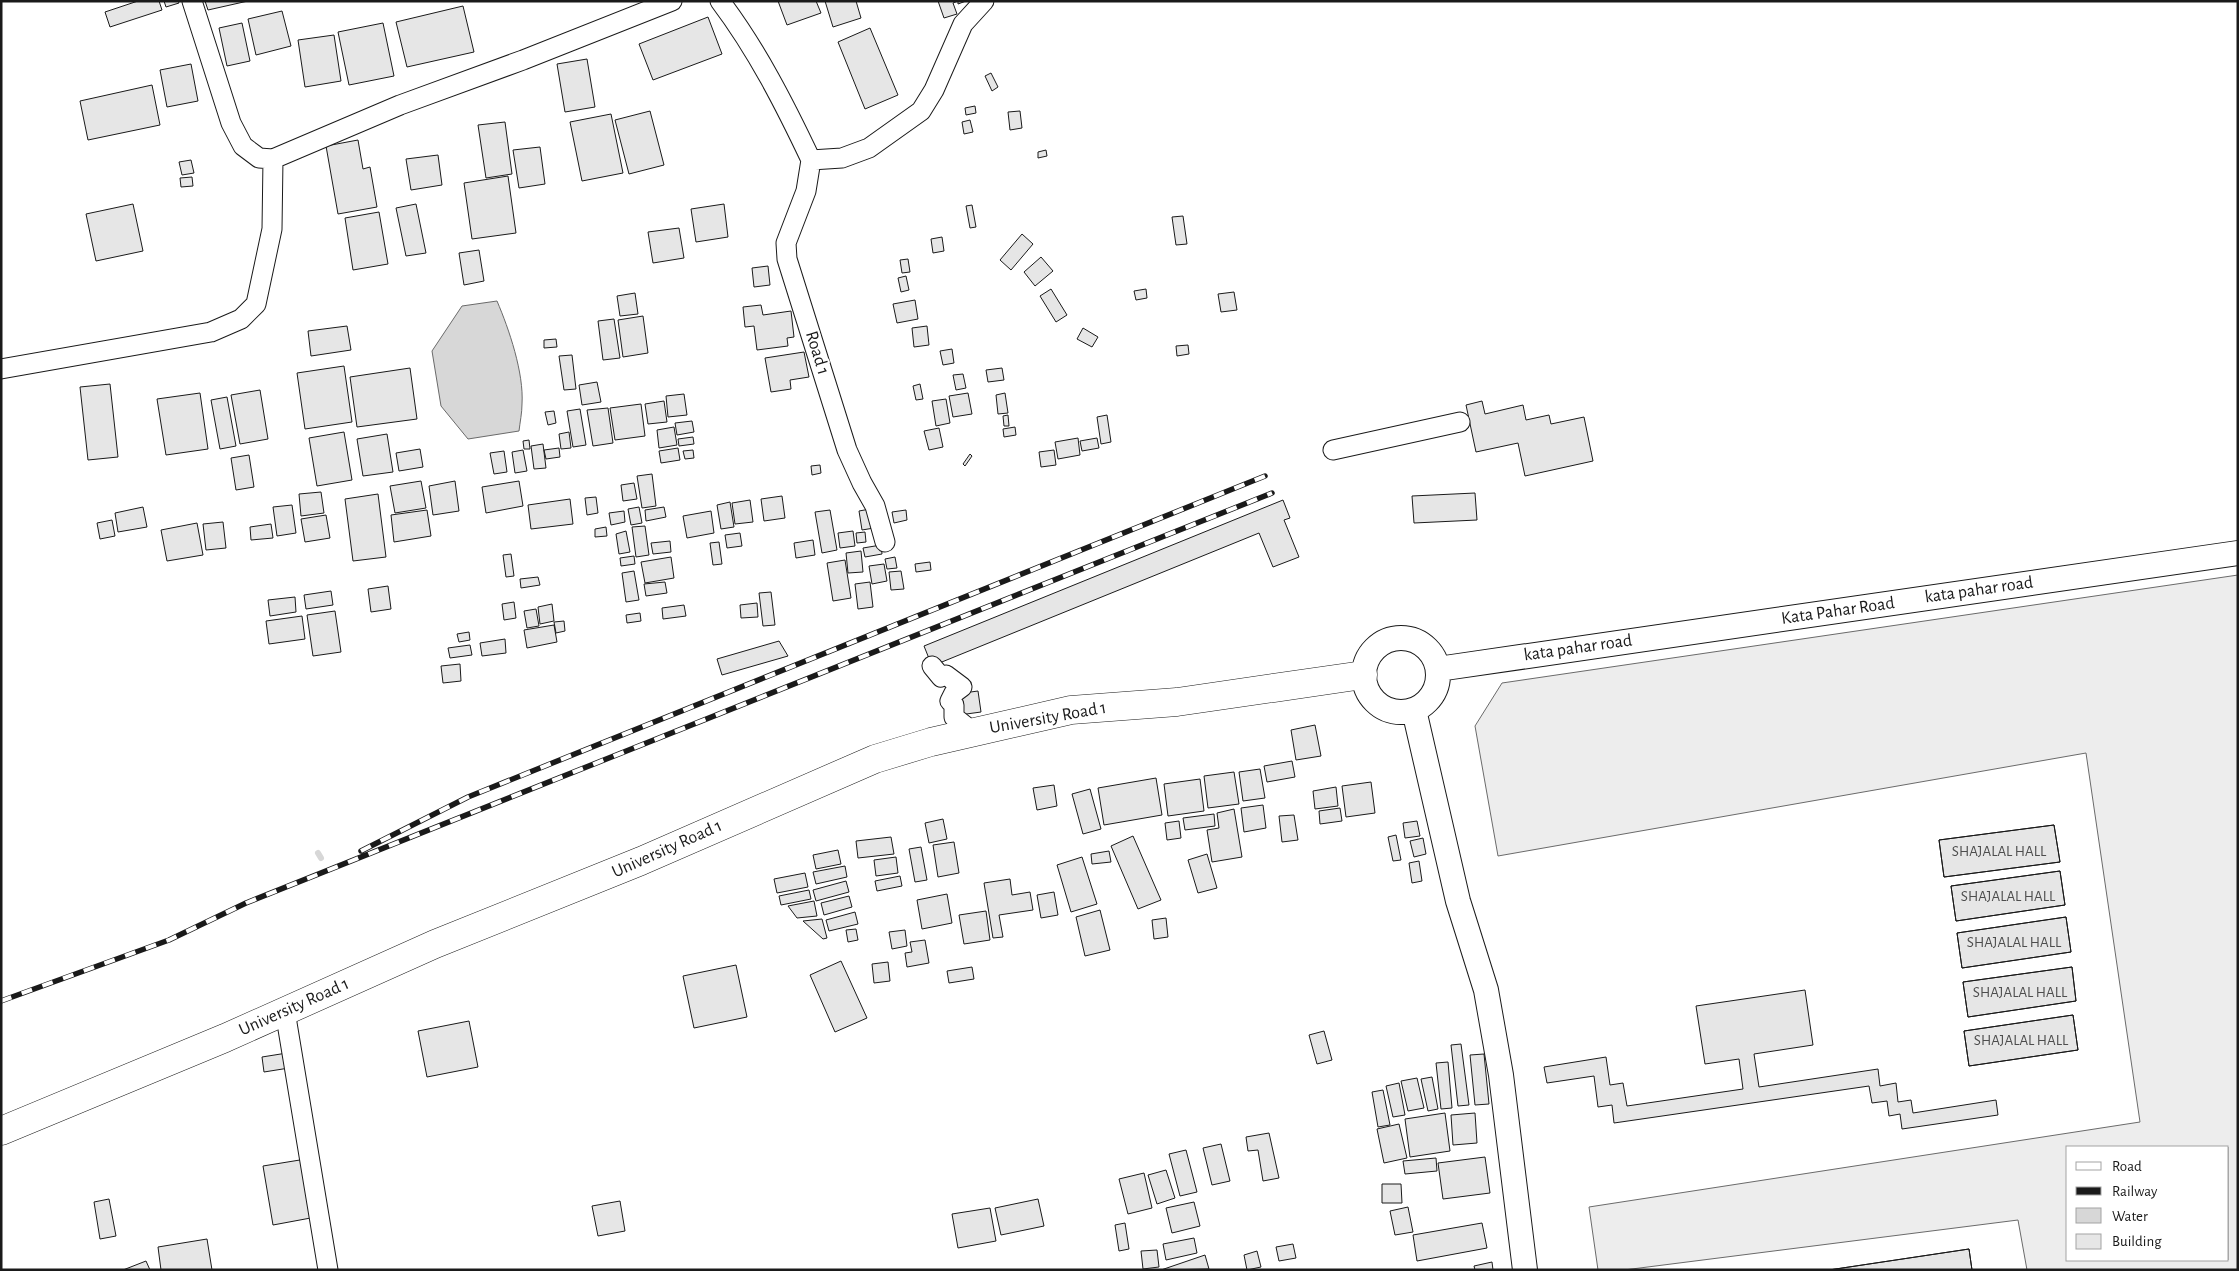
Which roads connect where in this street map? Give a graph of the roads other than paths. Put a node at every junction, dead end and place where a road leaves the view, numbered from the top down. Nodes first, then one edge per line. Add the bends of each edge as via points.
1 (192, 1) edge
2 (672, 1) edge
3 (720, 1) edge
4 (984, 1) edge
5 (273, 159) junction
6 (811, 160) junction
7 (1, 369) edge
8 (1460, 422) dead end
9 (1333, 450) dead end
10 (886, 542) dead end
11 (2238, 553) edge
12 (1483, 662) dead end
13 (932, 666) dead end
14 (1438, 669) junction
15 (1363, 676) junction
16 (1414, 710) junction
17 (973, 732) junction
18 (285, 1011) junction
19 (1, 1131) edge
20 (328, 1270) edge
21 (1525, 1270) edge

1 - 5 street via 231,123 243,146 259,158
2 - 5 street via 400,105
3 - 6 street via 774,86
4 - 6 street via 963,24 934,90 921,111 869,148 842,158
5 - 7 street via 272,228 256,304 241,319 211,332
6 - 10 street, Road 1 via 806,190 786,243 787,259 847,450 876,506
8 - 9 street
11 - 12 street, kata pahar road
11 - 14 street, Kata Pahar Road
13 - 17 street via 940,677 946,675 962,687 950,700 954,705 954,716
14 - 15 street via 1435,658 1423,645 1407,638 1395,638 1374,648 1364,666
14 - 16 street via 1439,680 1431,698
15 - 16 street via 1365,687 1379,706 1390,711
15 - 17 main road, University Road 1 via 1177,702 1071,710
16 - 21 street via 1458,901 1486,990 1501,1075
17 - 18 main road, University Road 1 via 875,759 641,861 435,944
18 - 19 main road, University Road 1
18 - 20 street

